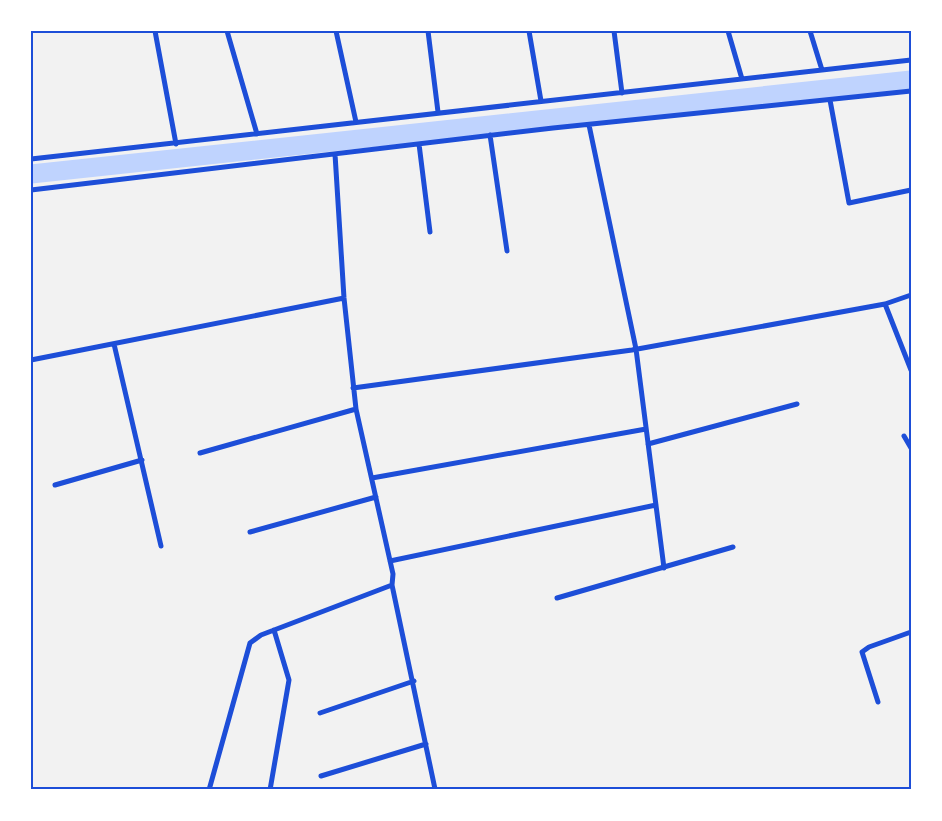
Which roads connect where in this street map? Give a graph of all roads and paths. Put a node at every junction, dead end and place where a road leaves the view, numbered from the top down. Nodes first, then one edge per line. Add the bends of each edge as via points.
1 (155, 31) edge
2 (226, 31) edge
3 (336, 31) edge
4 (428, 31) edge
5 (529, 31) edge
6 (614, 31) edge
7 (728, 31) edge
8 (810, 31) edge
9 (911, 60) edge
10 (822, 70) junction
11 (742, 80) junction
12 (911, 91) edge
13 (622, 92) junction
14 (830, 100) junction
15 (541, 101) junction
16 (438, 112) junction
17 (356, 122) junction
18 (589, 124) junction
19 (257, 134) junction
20 (490, 135) junction
21 (176, 144) junction
22 (419, 144) junction
23 (335, 154) junction
24 (31, 159) edge
25 (31, 190) edge
26 (911, 190) edge
27 (430, 232) dead end
28 (507, 251) dead end
29 (911, 294) edge
30 (344, 298) junction
31 (885, 304) junction
32 (114, 344) junction
33 (636, 350) junction
34 (31, 360) edge
35 (911, 370) edge
36 (353, 388) junction
37 (797, 404) dead end
38 (356, 409) junction
39 (646, 429) junction
40 (904, 436) dead end
41 (648, 444) junction
42 (911, 448) edge
43 (200, 453) dead end
44 (142, 460) junction
45 (372, 478) junction
46 (55, 485) dead end
47 (376, 497) junction
48 (656, 505) junction
49 (250, 532) dead end
50 (161, 546) dead end
51 (733, 547) dead end
52 (390, 561) junction
53 (664, 568) junction
54 (392, 585) junction
55 (558, 598) dead end
56 (274, 630) junction
57 (911, 632) edge
58 (414, 682) junction
59 (878, 702) dead end
60 (320, 713) dead end
61 (426, 744) junction
62 (321, 776) dead end
63 (435, 789) edge
64 (209, 790) edge
65 (270, 790) edge

1 - 21 street
2 - 19 street
3 - 17 street
4 - 16 street
5 - 15 street
6 - 13 street
7 - 11 street
8 - 10 street
9 - 10 street
10 - 11 street
11 - 13 street
12 - 14 street
13 - 15 street
14 - 18 street
14 - 26 street via 849,203
15 - 16 street
16 - 17 street
17 - 19 street
18 - 20 street
18 - 33 street
19 - 21 street
20 - 22 street
20 - 28 street
21 - 24 street
22 - 23 street
22 - 27 street
23 - 25 street
23 - 30 street
29 - 31 street
30 - 32 street
30 - 36 street
31 - 33 street
31 - 35 street
32 - 34 street
32 - 44 street
33 - 36 street
33 - 39 street
36 - 38 street
37 - 41 street
38 - 43 street
38 - 45 street
39 - 41 street
39 - 45 street
40 - 42 street
41 - 48 street
44 - 46 street
44 - 50 street
45 - 47 street
47 - 49 street
47 - 52 street
48 - 52 street
48 - 53 street
51 - 53 street
52 - 54 street
53 - 55 street
54 - 56 street
54 - 58 street
56 - 64 street via 261,634 250,643
56 - 65 street via 289,680
57 - 59 street via 862,652
58 - 60 street
58 - 61 street
61 - 62 street
61 - 63 street

